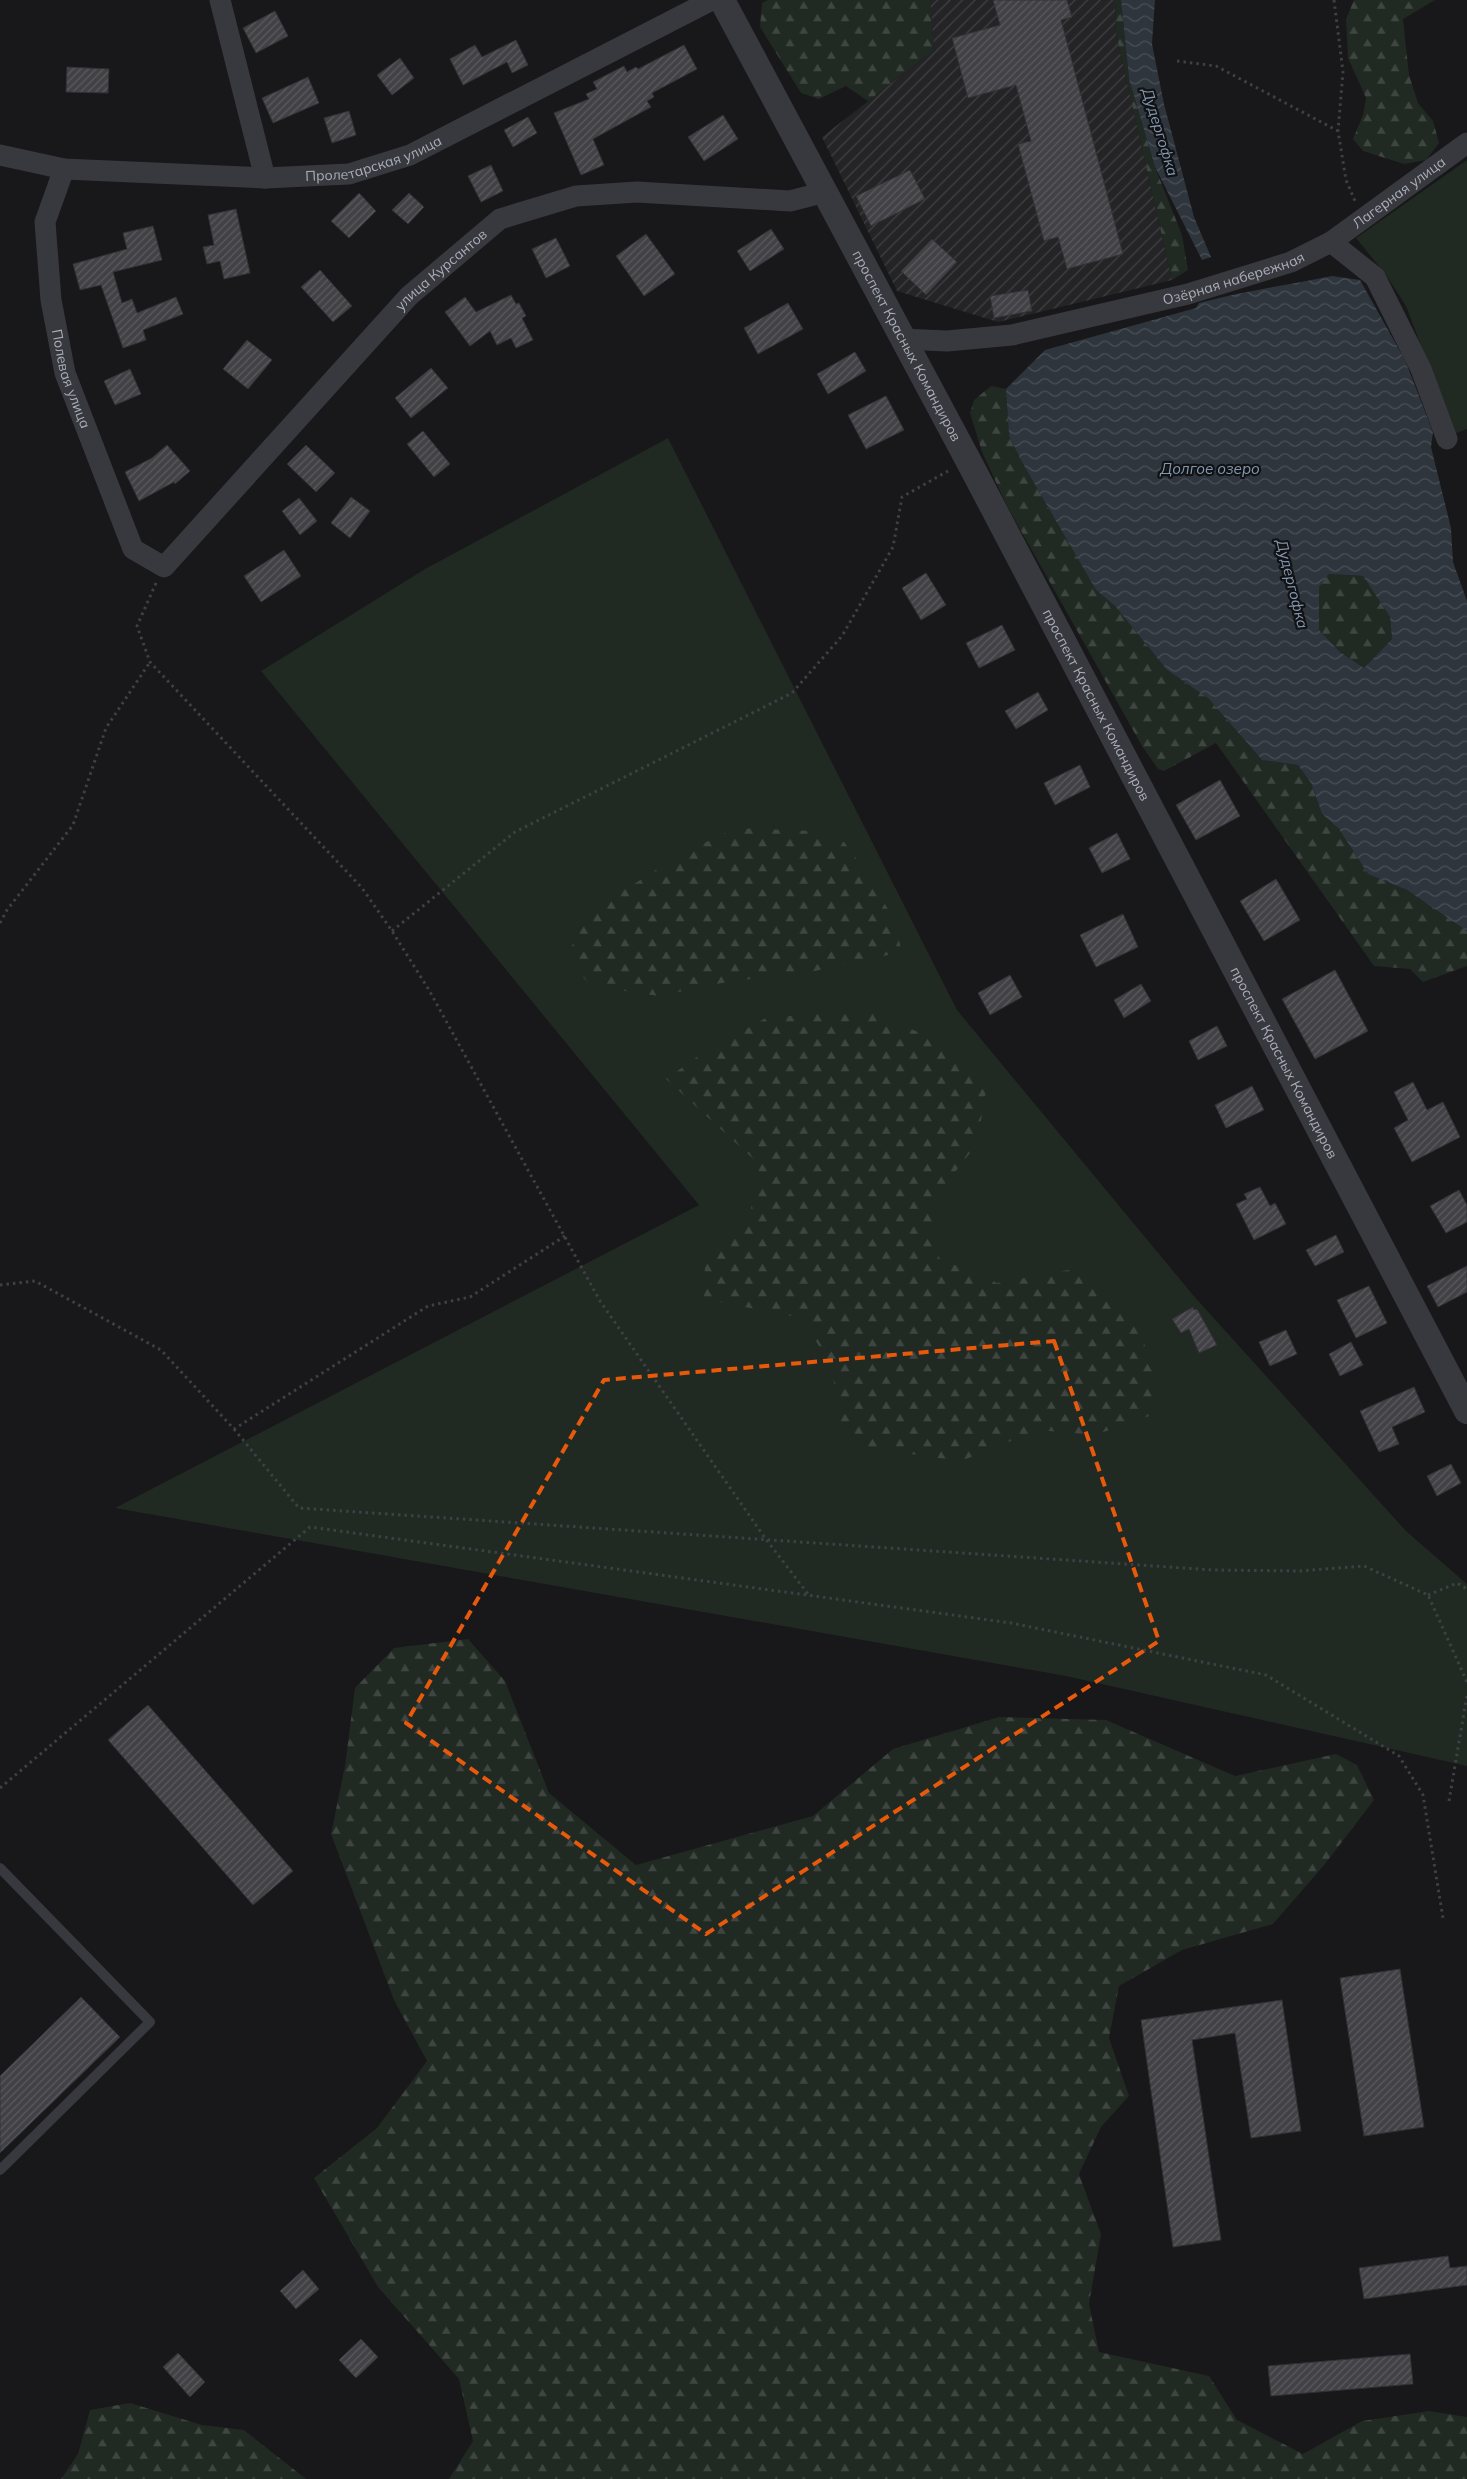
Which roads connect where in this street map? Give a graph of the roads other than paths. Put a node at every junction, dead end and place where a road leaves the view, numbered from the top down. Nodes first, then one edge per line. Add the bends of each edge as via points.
1 (220, 0) edge
2 (712, 0) edge
3 (722, 0) edge
4 (1467, 143) edge
5 (0, 155) edge
6 (64, 169) junction
7 (265, 178) junction
8 (825, 192) junction
9 (1331, 242) junction
10 (902, 339) junction
11 (1447, 438) dead end
12 (164, 567) joint
13 (1467, 1411) edge
14 (0, 1868) edge
15 (0, 2170) edge

1 - 7 street
2 - 7 street, Пролетарская улица via 410,155 349,174
3 - 8 street, проспект Красных Командиров
4 - 9 street, Лагерная улица
5 - 6 street, Пролетарская улица
6 - 7 street, Пролетарская улица
6 - 12 street, Полевая улица via 45,222 51,300 65,373 133,549
8 - 10 street, проспект Красных Командиров
8 - 12 street, улица Курсантов via 790,201 637,192 576,196 500,219 408,296
9 - 10 street, Озёрная набережная via 1291,262 1188,294 1012,335 947,341
9 - 11 street via 1375,277 1421,369
10 - 13 street, проспект Красных Командиров
14 - 15 lane via 150,2022

